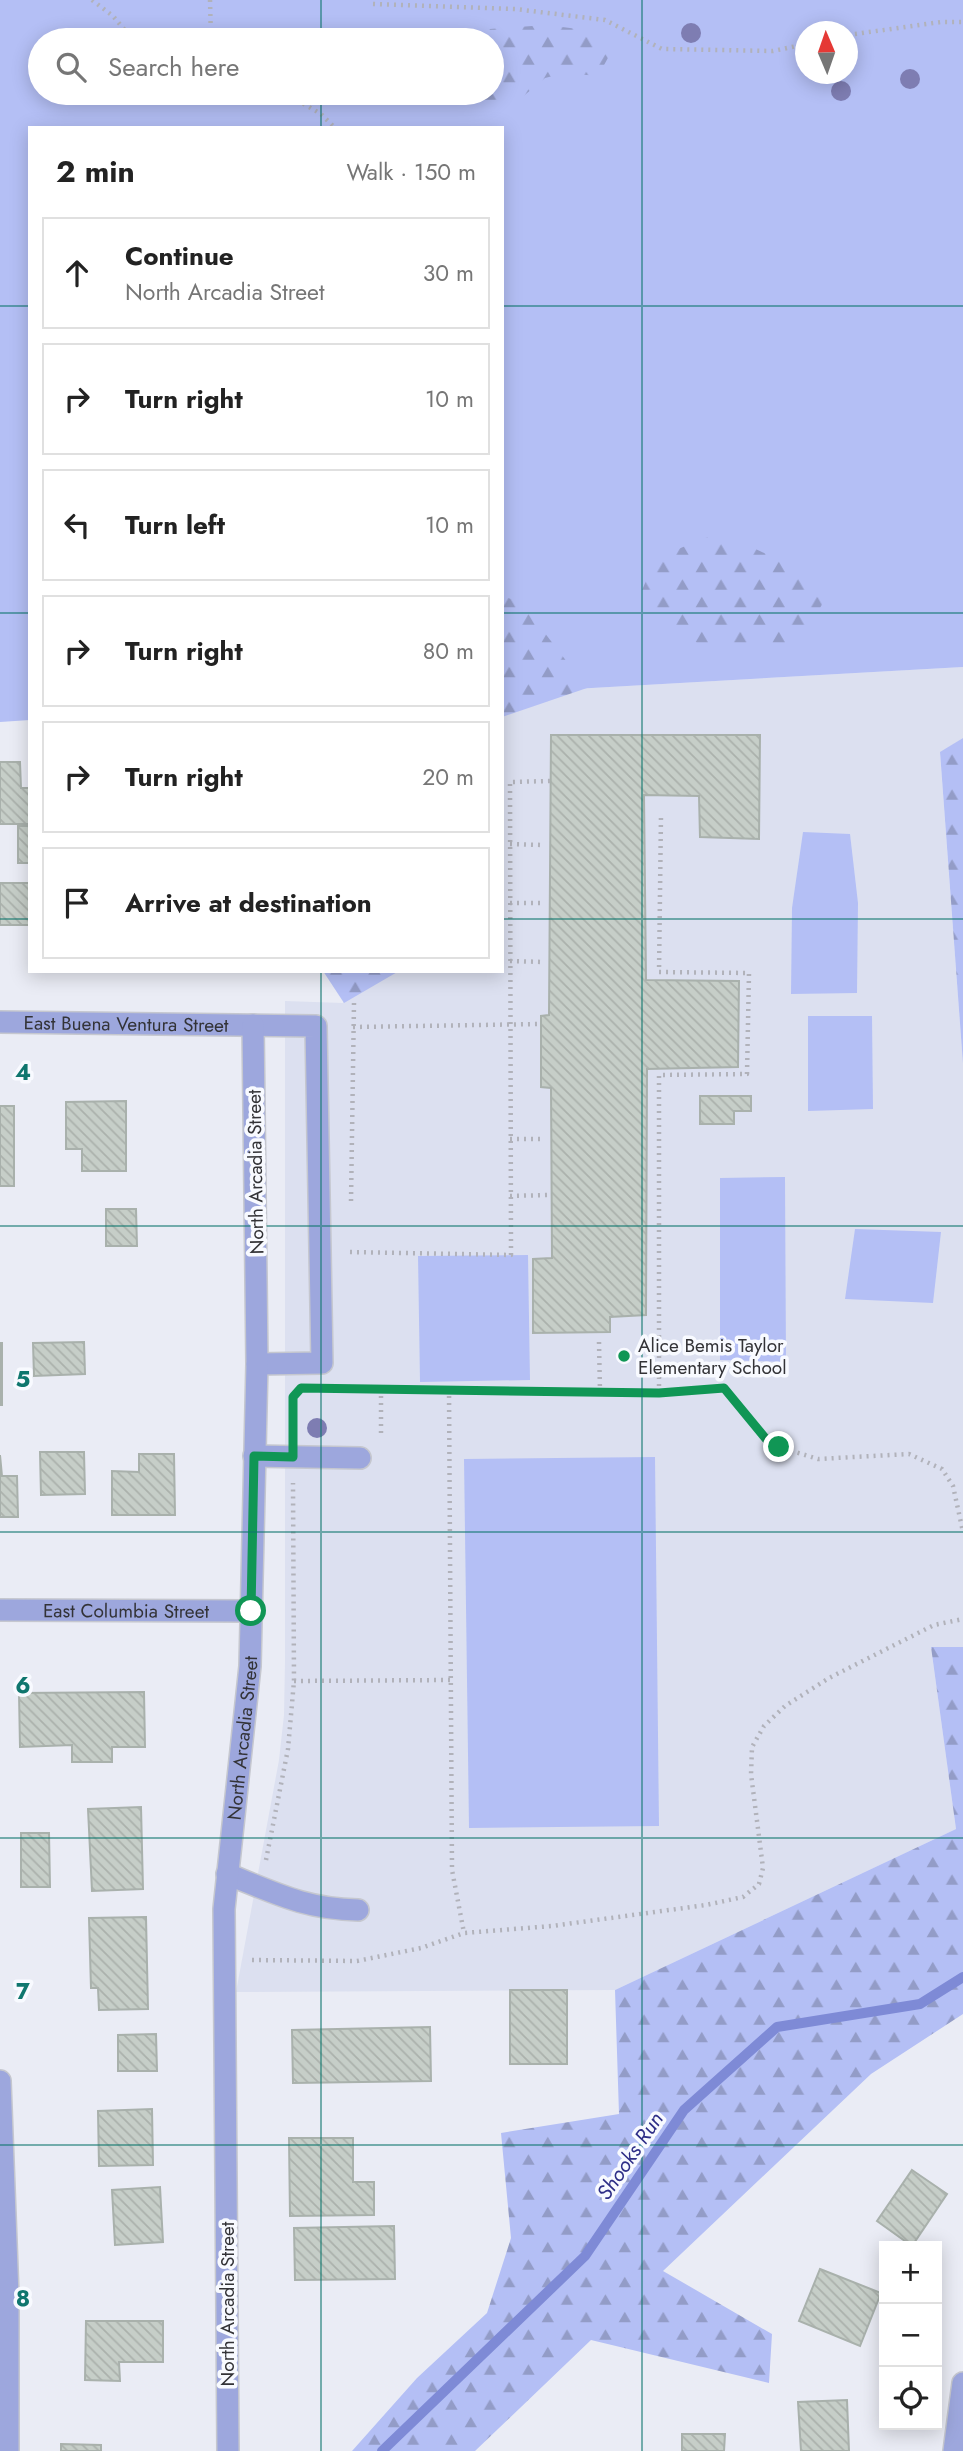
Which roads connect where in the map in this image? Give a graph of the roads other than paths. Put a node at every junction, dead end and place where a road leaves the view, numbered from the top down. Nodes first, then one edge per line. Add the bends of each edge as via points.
1 (0, 1022) edge
2 (253, 1025) junction
3 (257, 1364) junction
4 (254, 1456) junction
5 (360, 1458) dead end
6 (0, 1610) edge
7 (251, 1611) junction
8 (228, 1874) junction
9 (358, 1910) dead end
10 (0, 2081) edge
11 (963, 2383) edge
12 (8, 2451) edge
13 (228, 2451) edge
14 (954, 2451) edge

1 - 2 street, East Buena Ventura Street
2 - 3 street, North Arcadia Street
2 - 3 street, East Buena Ventura Street via 316,1026 322,1363
3 - 4 street, North Arcadia Street
4 - 5 street
4 - 7 street, North Arcadia Street
6 - 7 street, East Columbia Street
7 - 8 street, North Arcadia Street via 250,1667
8 - 9 street via 298,1902 329,1910
8 - 13 street, North Arcadia Street via 223,1909
10 - 12 street
11 - 14 street

